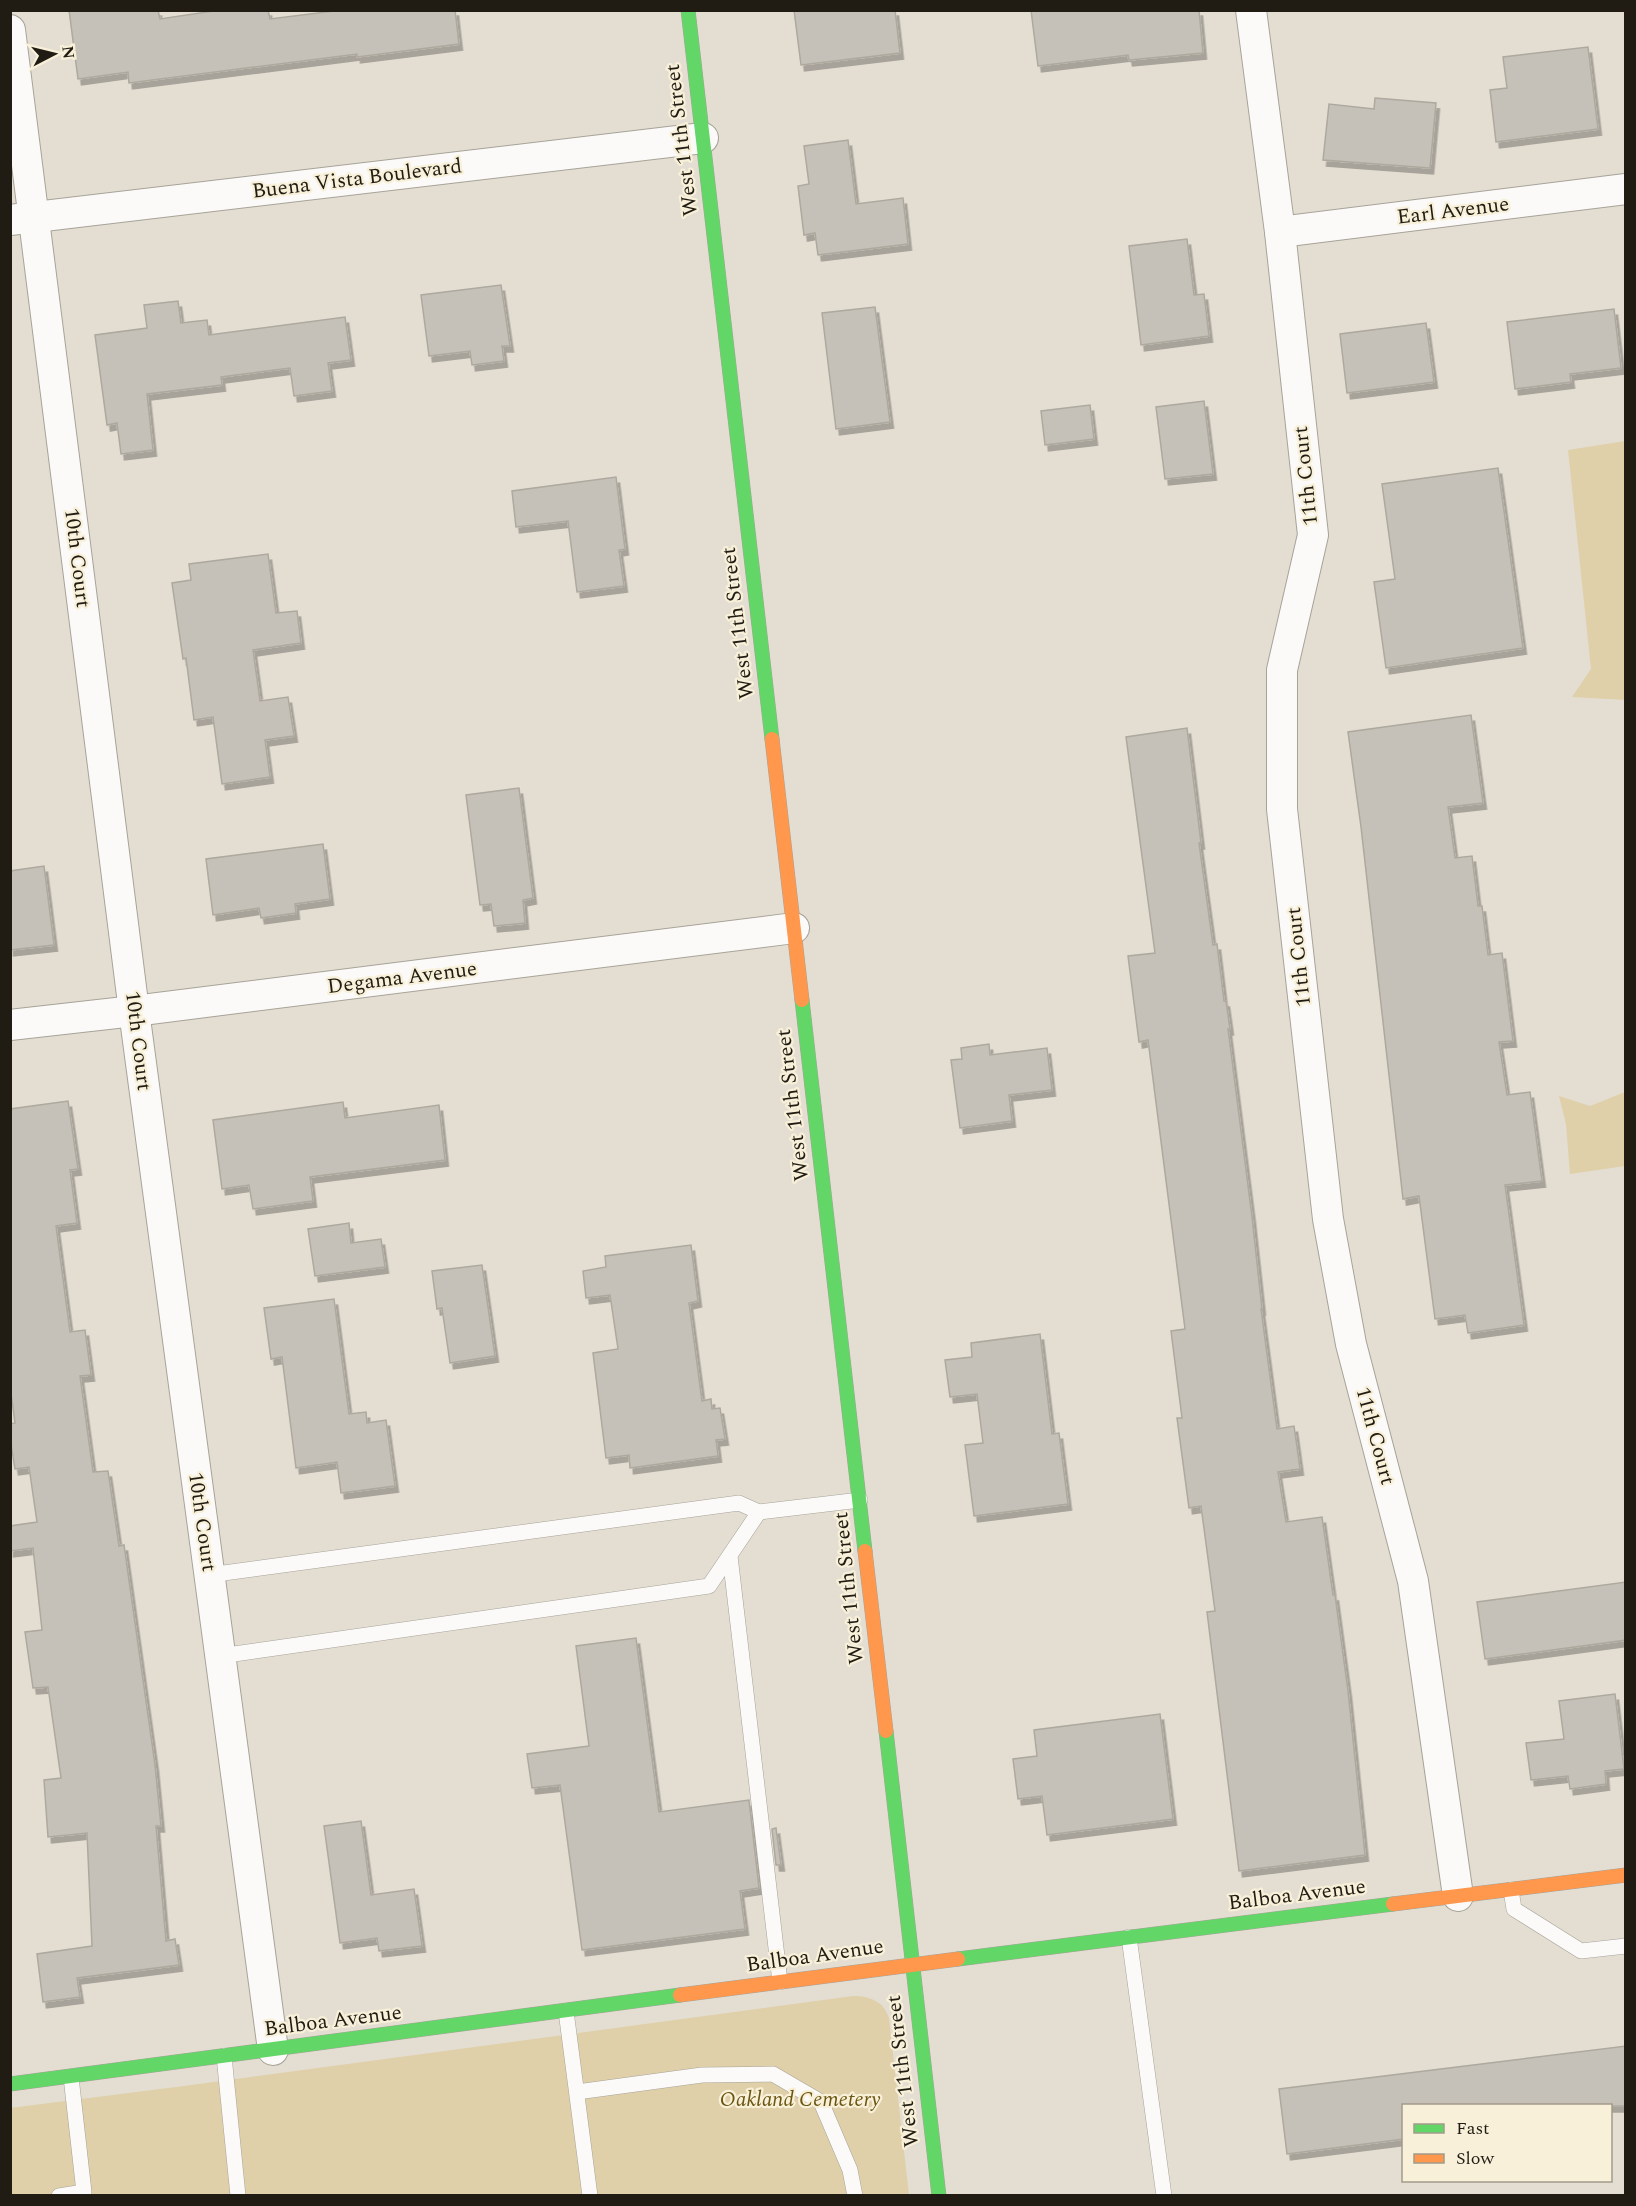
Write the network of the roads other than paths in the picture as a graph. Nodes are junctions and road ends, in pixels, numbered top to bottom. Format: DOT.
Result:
graph roads {
  1 [pos="688,10"];
  2 [pos="1251,10"];
  3 [pos="10,30"];
  4 [pos="703,138"];
  5 [pos="1626,189"];
  6 [pos="22,218"];
  7 [pos="1280,232"];
  8 [pos="794,928"];
  9 [pos="134,1011"];
  10 [pos="10,1025"];
  11 [pos="860,1500"];
  12 [pos="759,1512"];
  13 [pos="730,1556"];
  14 [pos="209,1575"];
  15 [pos="220,1656"];
  16 [pos="1626,1875"];
  17 [pos="1511,1890"];
  18 [pos="1458,1896"];
  19 [pos="1130,1937"];
  20 [pos="1626,1946"];
  21 [pos="912,1964"];
  22 [pos="780,1982"];
  23 [pos="566,2011"];
  24 [pos="273,2050"];
  25 [pos="224,2056"];
  26 [pos="71,2077"];
  27 [pos="10,2084"];
  28 [pos="577,2092"];
  29 [pos="59,2196"];
  30 [pos="238,2196"];
  31 [pos="590,2196"];
  32 [pos="855,2196"];
  33 [pos="939,2196"];
  34 [pos="1164,2196"];
  1 -- 4 [label="main road, West 11th Street"];
  2 -- 7 [label="street, 11th Court"];
  3 -- 6 [label="street, 10th Court"];
  4 -- 6 [label="street, Buena Vista Boulevard"];
  4 -- 8 [label="main road, West 11th Street"];
  5 -- 7 [label="street, Earl Avenue"];
  6 -- 9 [label="street, 10th Court"];
  7 -- 18 [label="street, 11th Court"];
  8 -- 9 [label="street, Degama Avenue"];
  8 -- 11 [label="main road, West 11th Street"];
  9 -- 10 [label="street, Degama Avenue"];
  9 -- 14 [label="street, 10th Court"];
  11 -- 12 [label="lane"];
  11 -- 21 [label="main road, West 11th Street"];
  12 -- 13 [label="lane"];
  12 -- 14 [label="lane"];
  13 -- 15 [label="lane"];
  13 -- 22 [label="lane"];
  14 -- 15 [label="street, 10th Court"];
  15 -- 24 [label="street, 10th Court"];
  16 -- 17 [label="main road, Balboa Avenue"];
  17 -- 18 [label="main road, Balboa Avenue"];
  17 -- 20 [label="lane"];
  18 -- 19 [label="main road, Balboa Avenue"];
  19 -- 21 [label="main road, Balboa Avenue"];
  19 -- 34 [label="lane"];
  21 -- 22 [label="main road, Balboa Avenue"];
  21 -- 33 [label="main road, West 11th Street"];
  22 -- 23 [label="main road, Balboa Avenue"];
  23 -- 24 [label="main road, Balboa Avenue"];
  23 -- 28 [label="lane"];
  24 -- 25 [label="main road, Balboa Avenue"];
  25 -- 26 [label="main road, Balboa Avenue"];
  25 -- 30 [label="lane"];
  26 -- 27 [label="main road, Balboa Avenue"];
  26 -- 29 [label="lane"];
  28 -- 31 [label="lane"];
  28 -- 32 [label="lane"];
}
